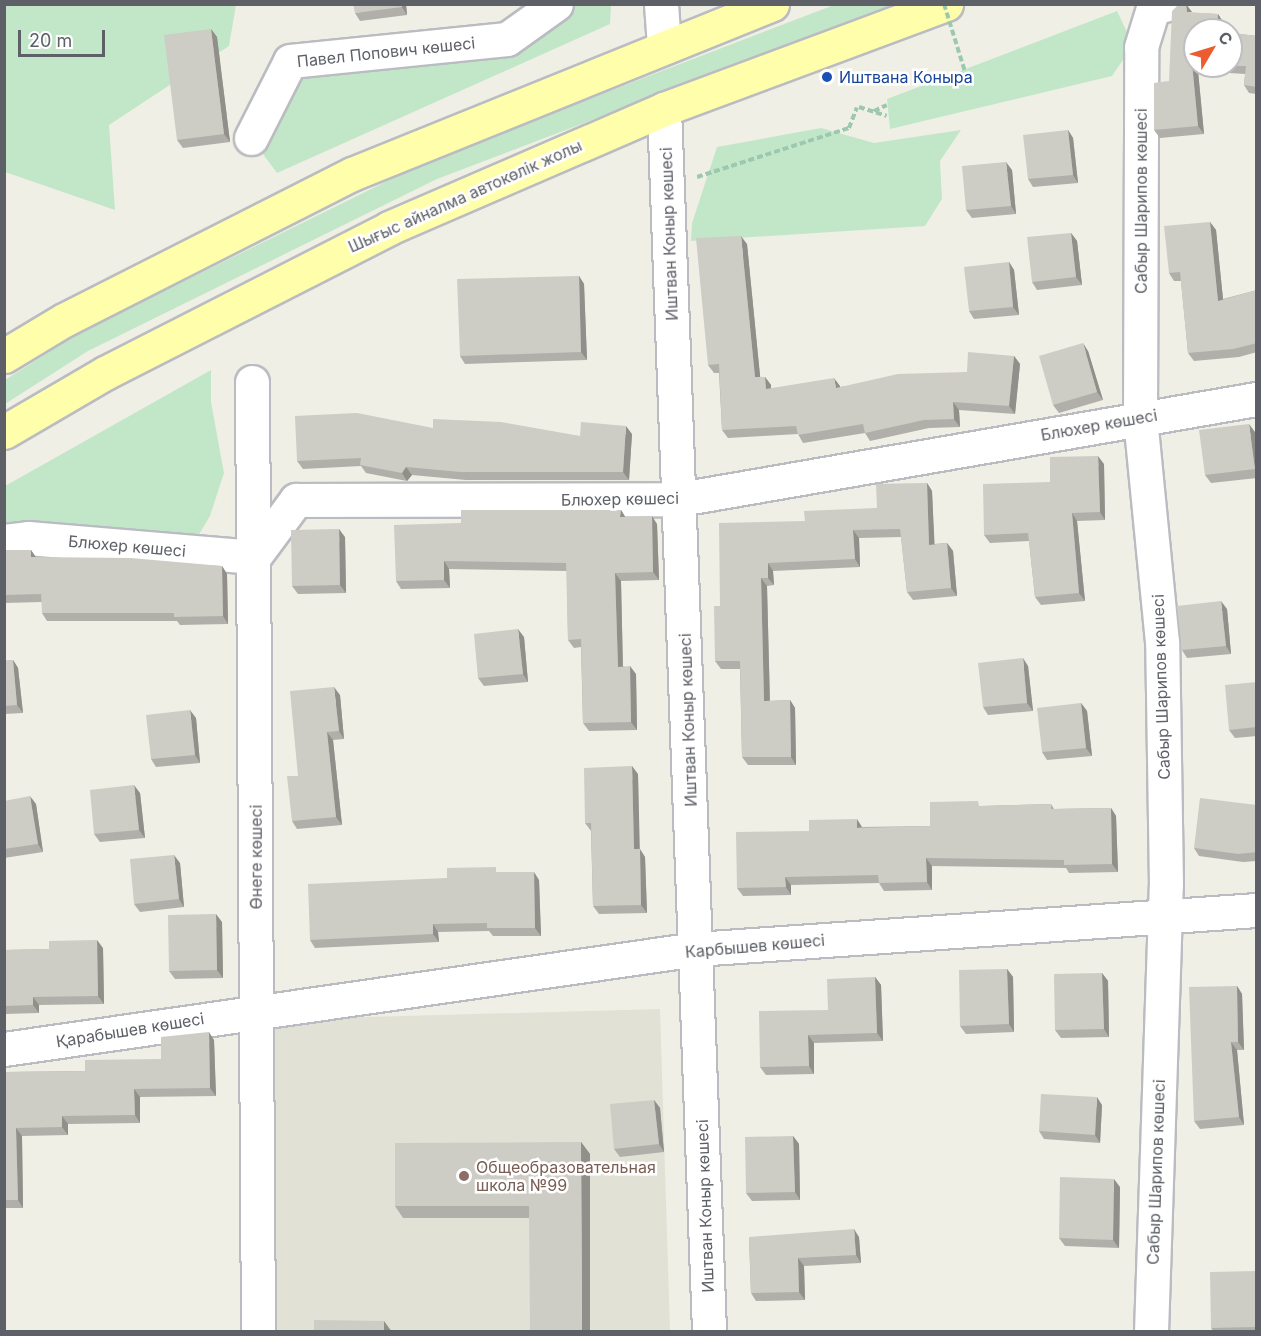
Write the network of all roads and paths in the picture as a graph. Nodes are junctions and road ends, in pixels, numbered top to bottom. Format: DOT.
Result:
graph roads {
  1 [pos="556,4"];
  2 [pos="661,4"];
  3 [pos="772,4"];
  4 [pos="945,5"];
  5 [pos="1160,6"];
  6 [pos="664,46"];
  7 [pos="966,75"];
  8 [pos="887,105"];
  9 [pos="664,109"];
  10 [pos="873,111"];
  11 [pos="887,116"];
  12 [pos="251,138"];
  13 [pos="693,178"];
  14 [pos="4,356"];
  15 [pos="252,382"];
  16 [pos="1257,399"];
  17 [pos="1140,418"];
  18 [pos="4,432"];
  19 [pos="680,499"];
  20 [pos="4,541"];
  21 [pos="254,557"];
  22 [pos="1257,910"];
  23 [pos="1163,915"];
  24 [pos="696,949"];
  25 [pos="256,1011"];
  26 [pos="4,1049"];
  27 [pos="258,1332"];
  28 [pos="709,1332"];
  29 [pos="1151,1332"];
  1 -- 12 [label="street, Павел Попович көшесі"];
  2 -- 6 [label="street"];
  3 -- 6 [label="main road"];
  4 -- 7 [label="path, bridge"];
  4 -- 9 [label="main road, Шығыс айналма автокөлік жолы"];
  5 -- 17 [label="street, Сабыр Шарипов көшесі"];
  6 -- 14 [label="main road"];
  8 -- 10 [label="path"];
  9 -- 18 [label="main road, Шығыс айналма автокөлік жолы"];
  9 -- 19 [label="street, Иштван Коныр көшесі"];
  10 -- 11 [label="path"];
  10 -- 13 [label="path"];
  15 -- 21 [label="street, Өнеге көшесі"];
  16 -- 17 [label="street, Блюхер көшесі"];
  17 -- 19 [label="street, Блюхер көшесі"];
  17 -- 23 [label="street, Сабыр Шарипов көшесі"];
  19 -- 21 [label="street, Блюхер көшесі"];
  19 -- 24 [label="street, Иштван Коныр көшесі"];
  20 -- 21 [label="street, Блюхер көшесі"];
  21 -- 25 [label="street, Өнеге көшесі"];
  22 -- 23 [label="street, Карбышев көшесі"];
  23 -- 24 [label="street, Карбышев көшесі"];
  23 -- 29 [label="street, Сабыр Шарипов көшесі"];
  24 -- 25 [label="street, Карбышев көшесі"];
  24 -- 28 [label="street, Иштван Коныр көшесі"];
  25 -- 26 [label="street, Қарабышев көшесі"];
  25 -- 27 [label="street, Өнеге көшесі"];
}
